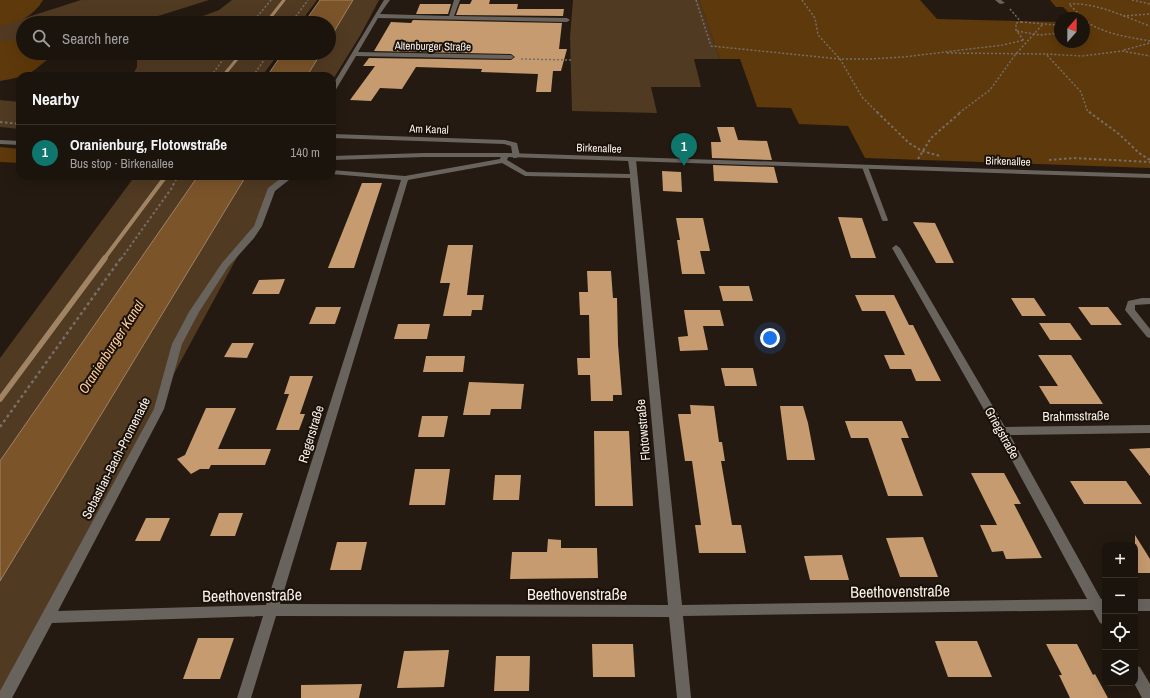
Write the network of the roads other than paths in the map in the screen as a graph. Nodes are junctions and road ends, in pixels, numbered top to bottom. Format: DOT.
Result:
graph roads {
  1 [pos="387,0"];
  2 [pos="457,0"];
  3 [pos="376,16"];
  4 [pos="451,17"];
  5 [pos="567,20"];
  6 [pos="354,54"];
  7 [pos="511,57"];
  8 [pos="336,84"];
  9 [pos="336,136"];
  10 [pos="0,142"];
  11 [pos="16,143"];
  12 [pos="516,156"];
  13 [pos="336,158"];
  14 [pos="504,158"];
  15 [pos="632,160"];
  16 [pos="865,168"];
  17 [pos="336,172"];
  18 [pos="633,176"];
  19 [pos="1150,176"];
  20 [pos="405,178"];
  21 [pos="282,180"];
  22 [pos="884,220"];
  23 [pos="896,248"];
  24 [pos="1150,301"];
  25 [pos="1150,335"];
  26 [pos="1150,429"];
  27 [pos="1002,431"];
  28 [pos="1101,604"];
  29 [pos="1138,605"];
  30 [pos="1150,605"];
  31 [pos="272,610"];
  32 [pos="674,611"];
  33 [pos="1104,614"];
  34 [pos="49,617"];
  35 [pos="1138,676"];
  36 [pos="4,698"];
  37 [pos="244,698"];
  38 [pos="684,698"];
  39 [pos="1150,698"];
  1 -- 3 [label="street"];
  2 -- 4 [label="street"];
  3 -- 4 [label="street"];
  3 -- 6 [label="street"];
  4 -- 5 [label="street"];
  6 -- 7 [label="street, Altenburger Straße"];
  6 -- 8 [label="street"];
  9 -- 12 [label="street, Am Kanal"];
  10 -- 11 [label="street"];
  12 -- 14 [label="street, Birkenallee"];
  12 -- 15 [label="street, Birkenallee"];
  13 -- 14 [label="street, Birkenallee"];
  14 -- 18 [label="street"];
  14 -- 20 [label="street"];
  15 -- 16 [label="street, Birkenallee"];
  15 -- 18 [label="street, Flotowstraße"];
  16 -- 19 [label="street, Birkenallee"];
  16 -- 22 [label="lane"];
  17 -- 20 [label="street"];
  18 -- 32 [label="street, Flotowstraße"];
  20 -- 31 [label="street, Regerstraße"];
  21 -- 34 [label="street, Sebastian-Bach-Promenade"];
  23 -- 27 [label="street, Griegstraße"];
  24 -- 25 [label="street"];
  26 -- 27 [label="street, Brahmsstraße"];
  27 -- 28 [label="street, Griegstraße"];
  28 -- 32 [label="street, Beethovenstraße"];
  28 -- 33 [label="street, Griegstraße"];
  29 -- 30 [label="street"];
  31 -- 32 [label="street, Beethovenstraße"];
  31 -- 34 [label="street, Beethovenstraße"];
  31 -- 37 [label="street, Regerstraße"];
  32 -- 38 [label="street, Flotowstraße"];
  34 -- 36 [label="street, Sebastian-Bach-Promenade"];
  35 -- 39 [label="street"];
}
